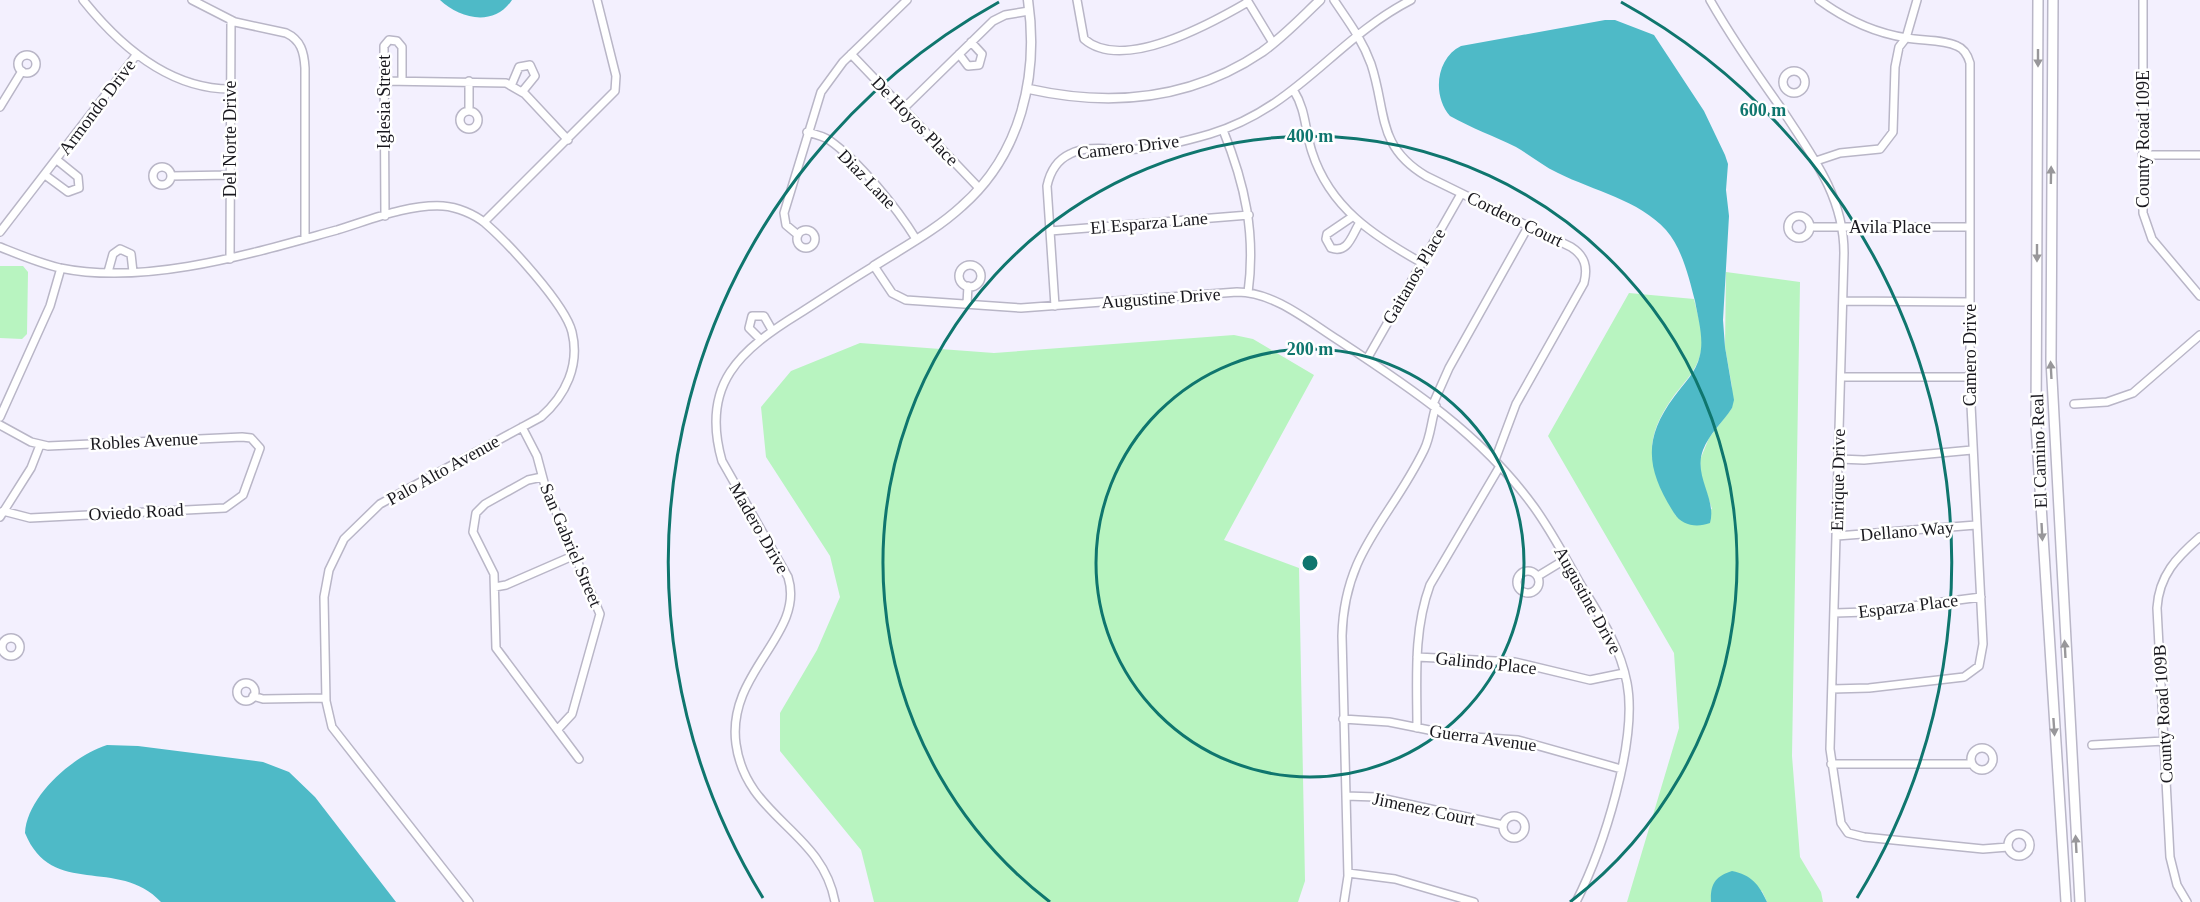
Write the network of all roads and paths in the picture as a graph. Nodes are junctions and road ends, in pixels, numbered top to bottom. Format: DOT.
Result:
graph roads {
  1 [pos="83,0"];
  2 [pos="192,0"];
  3 [pos="597,0"];
  4 [pos="907,0"];
  5 [pos="1028,0"];
  6 [pos="1077,0"];
  7 [pos="1320,0"];
  8 [pos="1334,0"];
  9 [pos="1411,0"];
  10 [pos="1710,0"];
  11 [pos="1819,0"];
  12 [pos="1917,0"];
  13 [pos="2038,0"];
  14 [pos="2053,0"];
  15 [pos="2143,0"];
  16 [pos="1248,1"];
  17 [pos="1029,10"];
  18 [pos="231,20"];
  19 [pos="1358,34"];
  20 [pos="1906,38"];
  21 [pos="970,42"];
  22 [pos="1273,43"];
  23 [pos="137,54"];
  24 [pos="851,54"];
  25 [pos="959,54"];
  26 [pos="22,71"];
  27 [pos="384,81"];
  28 [pos="402,81"];
  29 [pos="469,81"];
  30 [pos="511,86"];
  31 [pos="1785,88"];
  32 [pos="230,89"];
  33 [pos="1029,89"];
  34 [pos="1294,91"];
  35 [pos="522,92"];
  36 [pos="1773,97"];
  37 [pos="0,107"];
  38 [pos="904,108"];
  39 [pos="469,111"];
  40 [pos="1222,130"];
  41 [pos="807,132"];
  42 [pos="568,140"];
  43 [pos="2142,155"];
  44 [pos="2200,155"];
  45 [pos="57,160"];
  46 [pos="1816,161"];
  47 [pos="45,175"];
  48 [pos="230,175"];
  49 [pos="171,176"];
  50 [pos="979,188"];
  51 [pos="1461,194"];
  52 [pos="1249,215"];
  53 [pos="385,216"];
  54 [pos="1352,217"];
  55 [pos="484,222"];
  56 [pos="1359,224"];
  57 [pos="1970,226"];
  58 [pos="1528,227"];
  59 [pos="1810,227"];
  60 [pos="1842,227"];
  61 [pos="1050,231"];
  62 [pos="0,232"];
  63 [pos="798,235"];
  64 [pos="305,239"];
  65 [pos="916,239"];
  66 [pos="0,247"];
  67 [pos="230,259"];
  68 [pos="1422,263"];
  69 [pos="874,266"];
  70 [pos="61,268"];
  71 [pos="133,272"];
  72 [pos="108,273"];
  73 [pos="969,286"];
  74 [pos="1248,293"];
  75 [pos="2200,296"];
  76 [pos="1843,302"];
  77 [pos="1970,302"];
  78 [pos="967,304"];
  79 [pos="1055,306"];
  80 [pos="772,330"];
  81 [pos="2200,335"];
  82 [pos="760,339"];
  83 [pos="1367,359"];
  84 [pos="1841,377"];
  85 [pos="1970,377"];
  86 [pos="2074,404"];
  87 [pos="1435,405"];
  88 [pos="0,417"];
  89 [pos="0,425"];
  90 [pos="522,427"];
  91 [pos="40,445"];
  92 [pos="1972,450"];
  93 [pos="1839,459"];
  94 [pos="1498,463"];
  95 [pos="252,474"];
  96 [pos="542,477"];
  97 [pos="1,514"];
  98 [pos="1976,525"];
  99 [pos="1837,536"];
  100 [pos="2200,537"];
  101 [pos="575,555"];
  102 [pos="1566,559"];
  103 [pos="1538,576"];
  104 [pos="495,587"];
  105 [pos="1981,597"];
  106 [pos="1834,613"];
  107 [pos="0,632"];
  108 [pos="3,640"];
  109 [pos="1417,657"];
  110 [pos="1624,673"];
  111 [pos="1832,689"];
  112 [pos="253,696"];
  113 [pos="326,698"];
  114 [pos="1343,719"];
  115 [pos="1417,728"];
  116 [pos="558,729"];
  117 [pos="2164,741"];
  118 [pos="2092,745"];
  119 [pos="579,759"];
  120 [pos="1831,764"];
  121 [pos="1972,764"];
  122 [pos="1621,769"];
  123 [pos="1346,796"];
  124 [pos="1503,825"];
  125 [pos="2008,847"];
  126 [pos="1348,873"];
  127 [pos="469,902"];
  128 [pos="835,902"];
  129 [pos="1344,902"];
  130 [pos="1474,902"];
  131 [pos="1576,902"];
  132 [pos="2066,902"];
  133 [pos="2080,902"];
  134 [pos="2187,902"];
  1 -- 23 [label="street"];
  2 -- 18 [label="street"];
  3 -- 42 [label="street"];
  4 -- 24 [label="street"];
  5 -- 17 [label="street, Madero Drive"];
  6 -- 16 [label="street"];
  7 -- 22 [label="street"];
  8 -- 19 [label="street, Cordero Court"];
  9 -- 19 [label="street, Camero Drive"];
  10 -- 36 [label="street, Enrique Drive"];
  11 -- 20 [label="street, Camero Drive"];
  12 -- 20 [label="street"];
  13 -- 132 [label="main road, El Camino Real, one-way"];
  133 -- 14 [label="main road, El Camino Real, one-way"];
  15 -- 43 [label="street, County Road 109E"];
  16 -- 22 [label="street"];
  17 -- 21 [label="street"];
  17 -- 33 [label="street, Madero Drive"];
  18 -- 32 [label="street, Del Norte Drive"];
  18 -- 64 [label="street"];
  19 -- 34 [label="street, Camero Drive"];
  19 -- 51 [label="street, Cordero Court"];
  20 -- 46 [label="street"];
  20 -- 57 [label="street, Camero Drive"];
  21 -- 25 [label="street"];
  21 -- 25 [label="street"];
  22 -- 33 [label="street"];
  23 -- 32 [label="street"];
  23 -- 45 [label="street, Armondo Drive"];
  24 -- 38 [label="street, De Hoyos Place"];
  24 -- 41 [label="street"];
  25 -- 38 [label="street"];
  26 -- 37 [label="street"];
  27 -- 28 [label="street"];
  27 -- 28 [label="street, Iglesia Street"];
  27 -- 53 [label="street, Iglesia Street"];
  28 -- 29 [label="street"];
  29 -- 30 [label="street"];
  29 -- 39 [label="street"];
  30 -- 35 [label="street"];
  30 -- 35 [label="street"];
  31 -- 36 [label="street"];
  32 -- 48 [label="street, Del Norte Drive"];
  33 -- 50 [label="street, Madero Drive"];
  34 -- 40 [label="street, Camero Drive"];
  34 -- 54 [label="street"];
  35 -- 42 [label="street"];
  36 -- 46 [label="street, Enrique Drive"];
  38 -- 50 [label="street, De Hoyos Place"];
  40 -- 52 [label="street"];
  40 -- 61 [label="street, Camero Drive"];
  41 -- 63 [label="street"];
  41 -- 65 [label="street, Diaz Lane"];
  42 -- 55 [label="street"];
  43 -- 44 [label="street"];
  43 -- 75 [label="street, County Road 109E"];
  45 -- 47 [label="street, Armondo Drive"];
  45 -- 47 [label="street, Armondo Drive"];
  46 -- 60 [label="street, Enrique Drive"];
  47 -- 62 [label="street, Armondo Drive"];
  48 -- 49 [label="street"];
  48 -- 67 [label="street, Del Norte Drive"];
  50 -- 65 [label="street, Madero Drive"];
  51 -- 58 [label="street, Cordero Court"];
  51 -- 68 [label="street, Gaitanos Place"];
  52 -- 61 [label="street, El Esparza Lane"];
  52 -- 74 [label="street"];
  53 -- 55 [label="street, Palo Alto Avenue"];
  53 -- 64 [label="street, Palo Alto Avenue"];
  54 -- 56 [label="street"];
  54 -- 56 [label="street"];
  55 -- 90 [label="street, Palo Alto Avenue"];
  56 -- 68 [label="street"];
  57 -- 60 [label="street, Avila Place"];
  57 -- 77 [label="street, Camero Drive"];
  58 -- 87 [label="street"];
  58 -- 94 [label="street, Cordero Court"];
  59 -- 60 [label="street, Avila Place"];
  60 -- 76 [label="street, Enrique Drive"];
  61 -- 79 [label="street, Camero Drive"];
  64 -- 67 [label="street, Palo Alto Avenue"];
  65 -- 69 [label="street, Madero Drive"];
  66 -- 70 [label="street, Palo Alto Avenue"];
  67 -- 71 [label="street, Palo Alto Avenue"];
  68 -- 83 [label="street, Gaitanos Place"];
  69 -- 78 [label="street, Augustine Drive"];
  69 -- 80 [label="street, Madero Drive"];
  70 -- 72 [label="street, Palo Alto Avenue"];
  70 -- 88 [label="street"];
  71 -- 72 [label="street, Palo Alto Avenue"];
  71 -- 72 [label="street"];
  73 -- 78 [label="street"];
  74 -- 79 [label="street, Augustine Drive"];
  74 -- 83 [label="street, Augustine Drive"];
  76 -- 77 [label="street"];
  76 -- 84 [label="street, Enrique Drive"];
  77 -- 85 [label="street, Camero Drive"];
  78 -- 79 [label="street, Augustine Drive"];
  80 -- 82 [label="street, Madero Drive"];
  80 -- 82 [label="street"];
  81 -- 86 [label="street"];
  82 -- 128 [label="street, Madero Drive"];
  83 -- 87 [label="street, Augustine Drive"];
  84 -- 85 [label="street"];
  84 -- 93 [label="street, Enrique Drive"];
  85 -- 92 [label="street, Camero Drive"];
  87 -- 94 [label="street, Augustine Drive"];
  87 -- 114 [label="street"];
  89 -- 91 [label="street, Robles Avenue"];
  90 -- 96 [label="street, San Gabriel Street"];
  90 -- 113 [label="street, Palo Alto Avenue"];
  91 -- 95 [label="street, Robles Avenue"];
  91 -- 97 [label="street"];
  92 -- 93 [label="street"];
  92 -- 98 [label="street, Camero Drive"];
  93 -- 99 [label="street, Enrique Drive"];
  94 -- 102 [label="street, Augustine Drive"];
  94 -- 109 [label="street, Cordero Court"];
  95 -- 97 [label="street, Oviedo Road"];
  96 -- 101 [label="street, San Gabriel Street"];
  96 -- 104 [label="street"];
  98 -- 99 [label="street, Dellano Way"];
  98 -- 105 [label="street, Camero Drive"];
  99 -- 106 [label="street, Enrique Drive"];
  100 -- 117 [label="street, County Road 109B"];
  101 -- 104 [label="street"];
  101 -- 116 [label="street, San Gabriel Street"];
  102 -- 103 [label="street"];
  102 -- 110 [label="street, Augustine Drive"];
  104 -- 116 [label="street"];
  105 -- 106 [label="street, Esparza Place"];
  105 -- 111 [label="street, Camero Drive"];
  106 -- 111 [label="street, Enrique Drive"];
  107 -- 108 [label="street"];
  109 -- 110 [label="street, Galindo Place"];
  109 -- 115 [label="street, Cordero Court"];
  110 -- 122 [label="street, Augustine Drive"];
  111 -- 120 [label="street, Enrique Drive"];
  112 -- 113 [label="street"];
  113 -- 127 [label="street, Palo Alto Avenue"];
  114 -- 115 [label="street, Guerra Avenue"];
  114 -- 123 [label="street"];
  115 -- 122 [label="street, Guerra Avenue"];
  116 -- 119 [label="street"];
  117 -- 118 [label="street"];
  117 -- 134 [label="street, County Road 109B"];
  120 -- 121 [label="street"];
  120 -- 125 [label="street, Enrique Drive"];
  122 -- 131 [label="street, Augustine Drive"];
  123 -- 124 [label="street, Jimenez Court"];
  123 -- 126 [label="street"];
  126 -- 129 [label="street"];
  126 -- 130 [label="street"];
}
